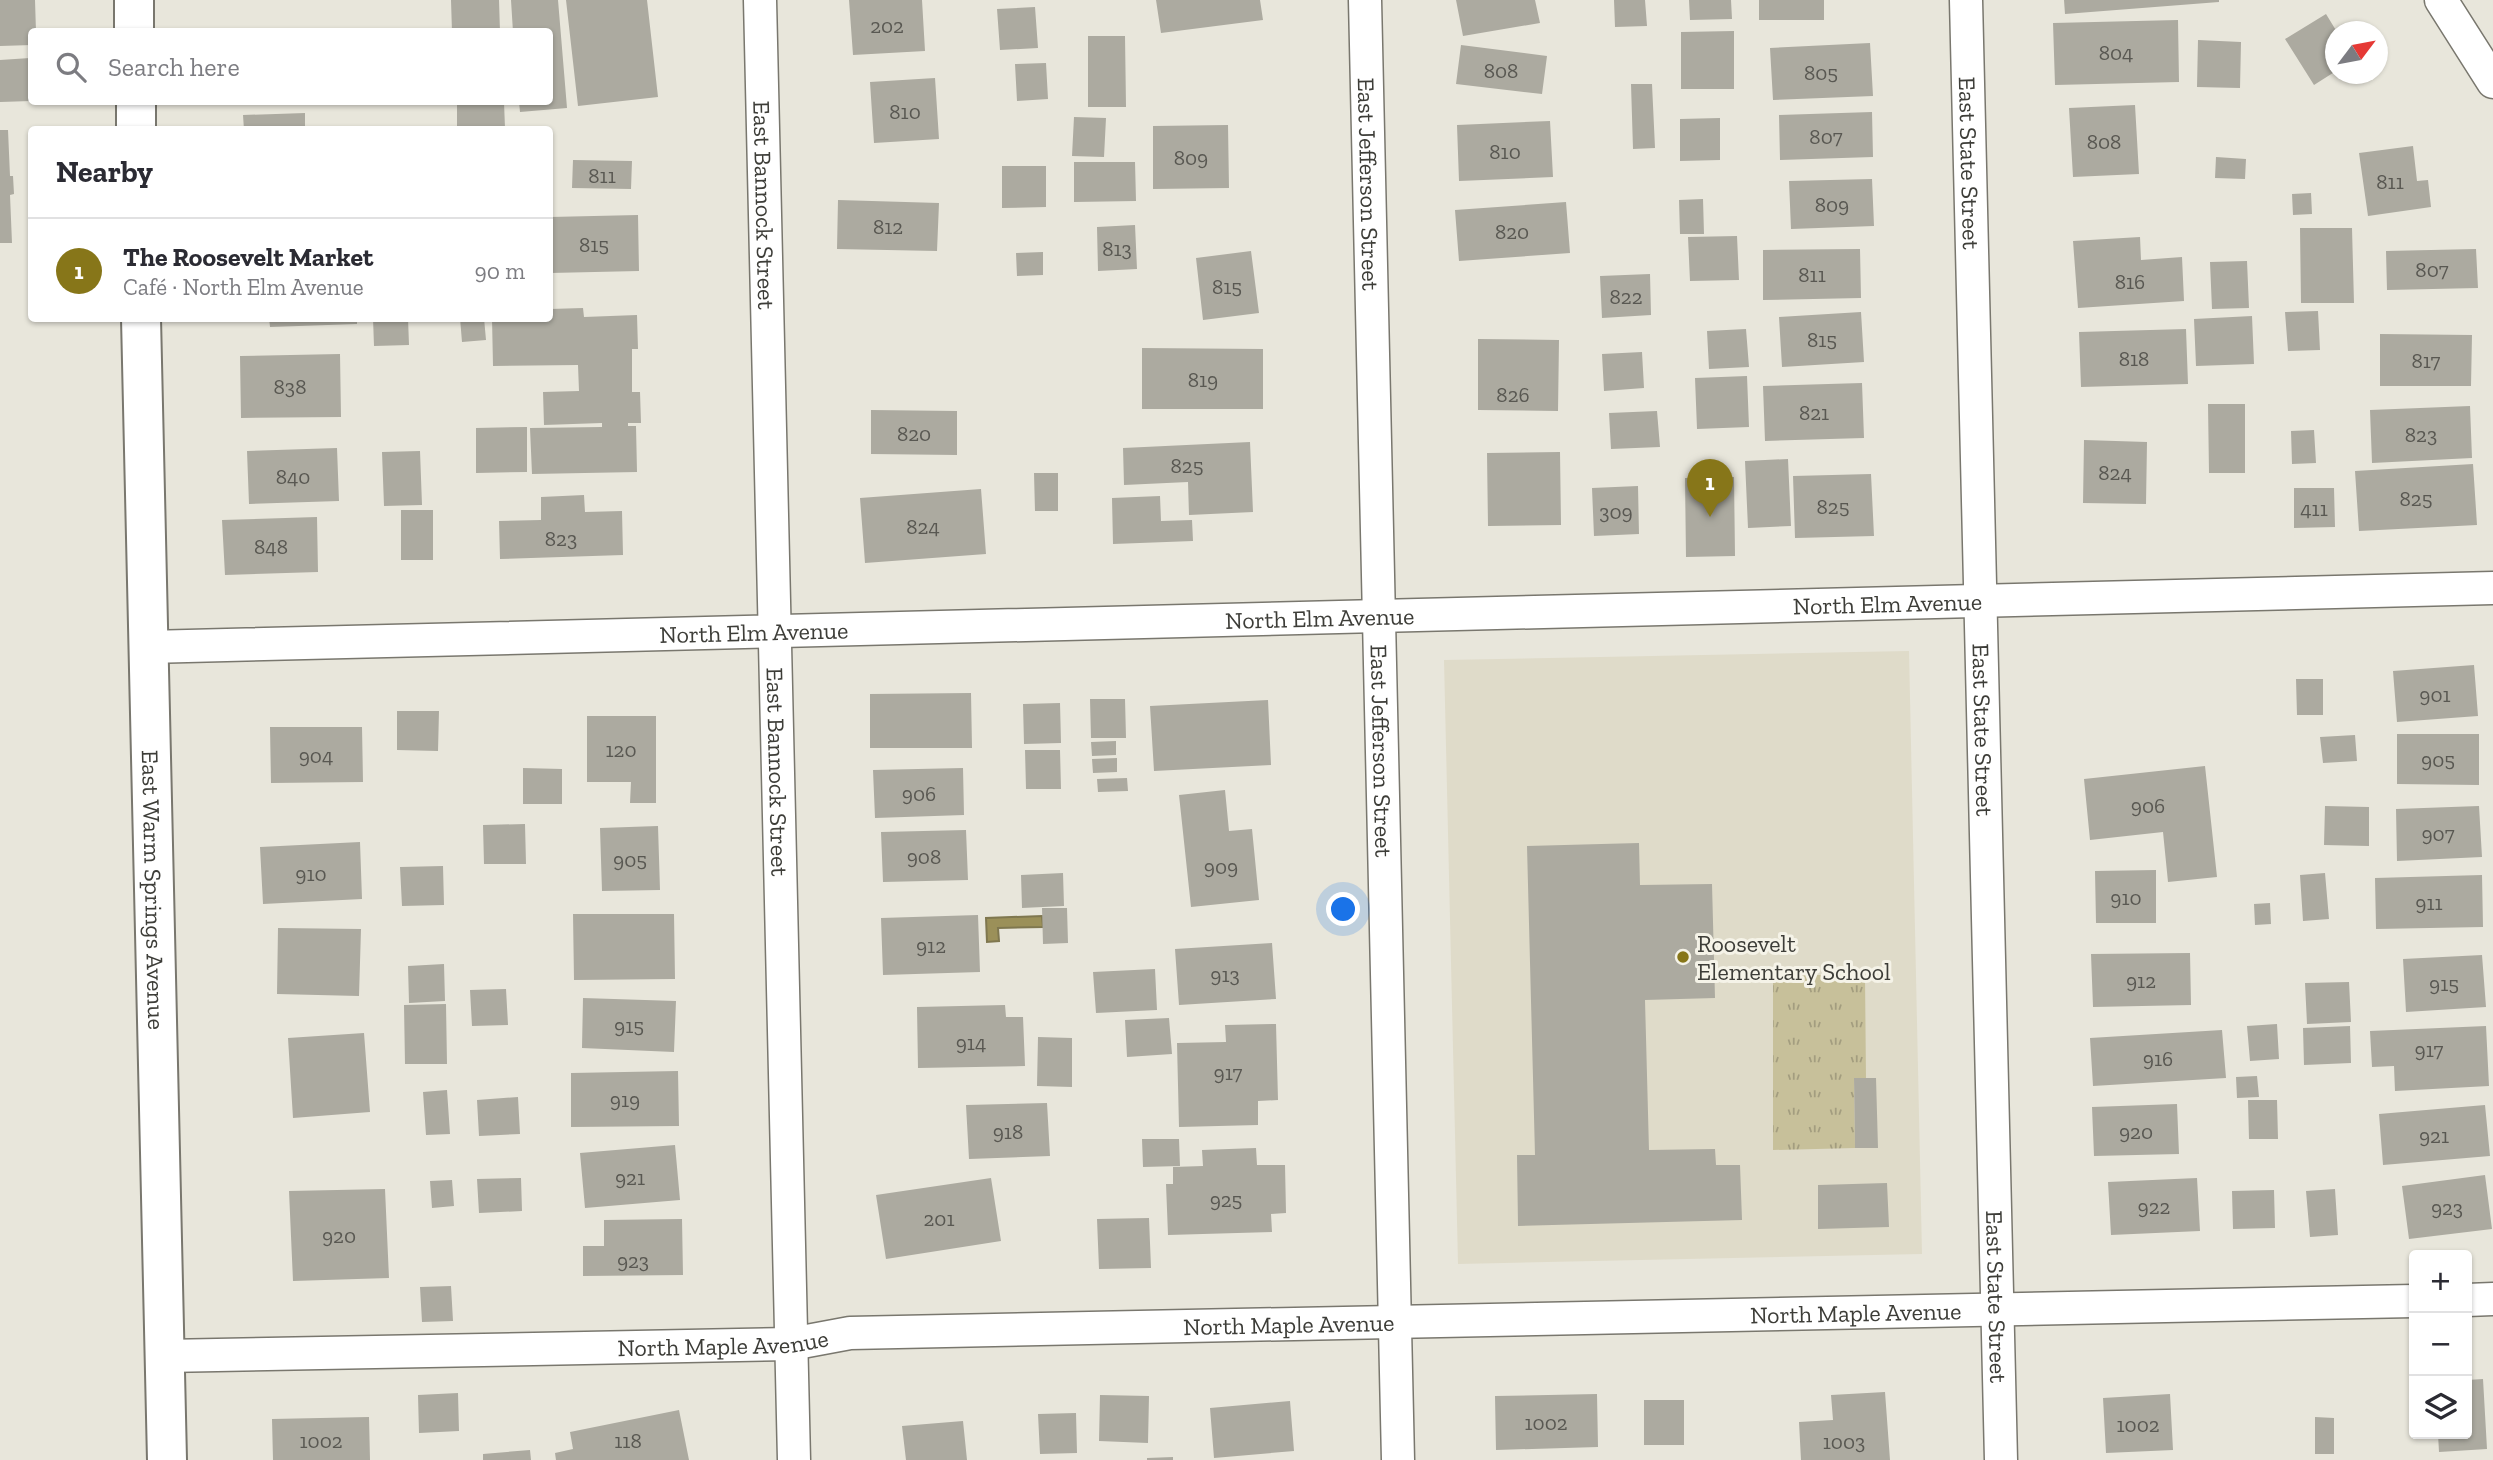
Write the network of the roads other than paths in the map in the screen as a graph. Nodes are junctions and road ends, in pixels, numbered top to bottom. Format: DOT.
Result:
graph roads {
  1 [pos="134,0"];
  2 [pos="760,0"];
  3 [pos="1364,0"];
  4 [pos="1966,0"];
  5 [pos="2441,0"];
  6 [pos="134,28"];
  7 [pos="2493,82"];
  8 [pos="136,105"];
  9 [pos="136,126"];
  10 [pos="141,322"];
  11 [pos="2493,588"];
  12 [pos="1981,601"];
  13 [pos="1379,617"];
  14 [pos="774,632"];
  15 [pos="149,647"];
  16 [pos="2493,1299"];
  17 [pos="2472,1300"];
  18 [pos="2409,1301"];
  19 [pos="1998,1309"];
  20 [pos="1394,1321"];
  21 [pos="791,1344"];
  22 [pos="165,1356"];
  23 [pos="167,1460"];
  24 [pos="794,1460"];
  25 [pos="1398,1460"];
  26 [pos="2001,1460"];
  1 -- 6 [label="street"];
  2 -- 14 [label="street, East Bannock Street"];
  3 -- 13 [label="street, East Jefferson Street"];
  4 -- 12 [label="street, East State Street"];
  5 -- 7 [label="street"];
  8 -- 9 [label="street"];
  10 -- 15 [label="street, East Warm Springs Avenue"];
  11 -- 12 [label="street, North Elm Avenue"];
  12 -- 13 [label="street, North Elm Avenue"];
  12 -- 19 [label="street, East State Street"];
  13 -- 14 [label="street, North Elm Avenue"];
  13 -- 20 [label="street, East Jefferson Street"];
  14 -- 15 [label="street, North Elm Avenue"];
  14 -- 21 [label="street, East Bannock Street"];
  15 -- 22 [label="street, East Warm Springs Avenue"];
  16 -- 17 [label="street"];
  18 -- 19 [label="street, North Maple Avenue"];
  19 -- 20 [label="street, North Maple Avenue"];
  19 -- 26 [label="street, East State Street"];
  20 -- 21 [label="street, North Maple Avenue"];
  20 -- 25 [label="street, East Jefferson Street"];
  21 -- 22 [label="street, North Maple Avenue"];
  21 -- 24 [label="street, East Bannock Street"];
  22 -- 23 [label="street, East Warm Springs Avenue"];
}
